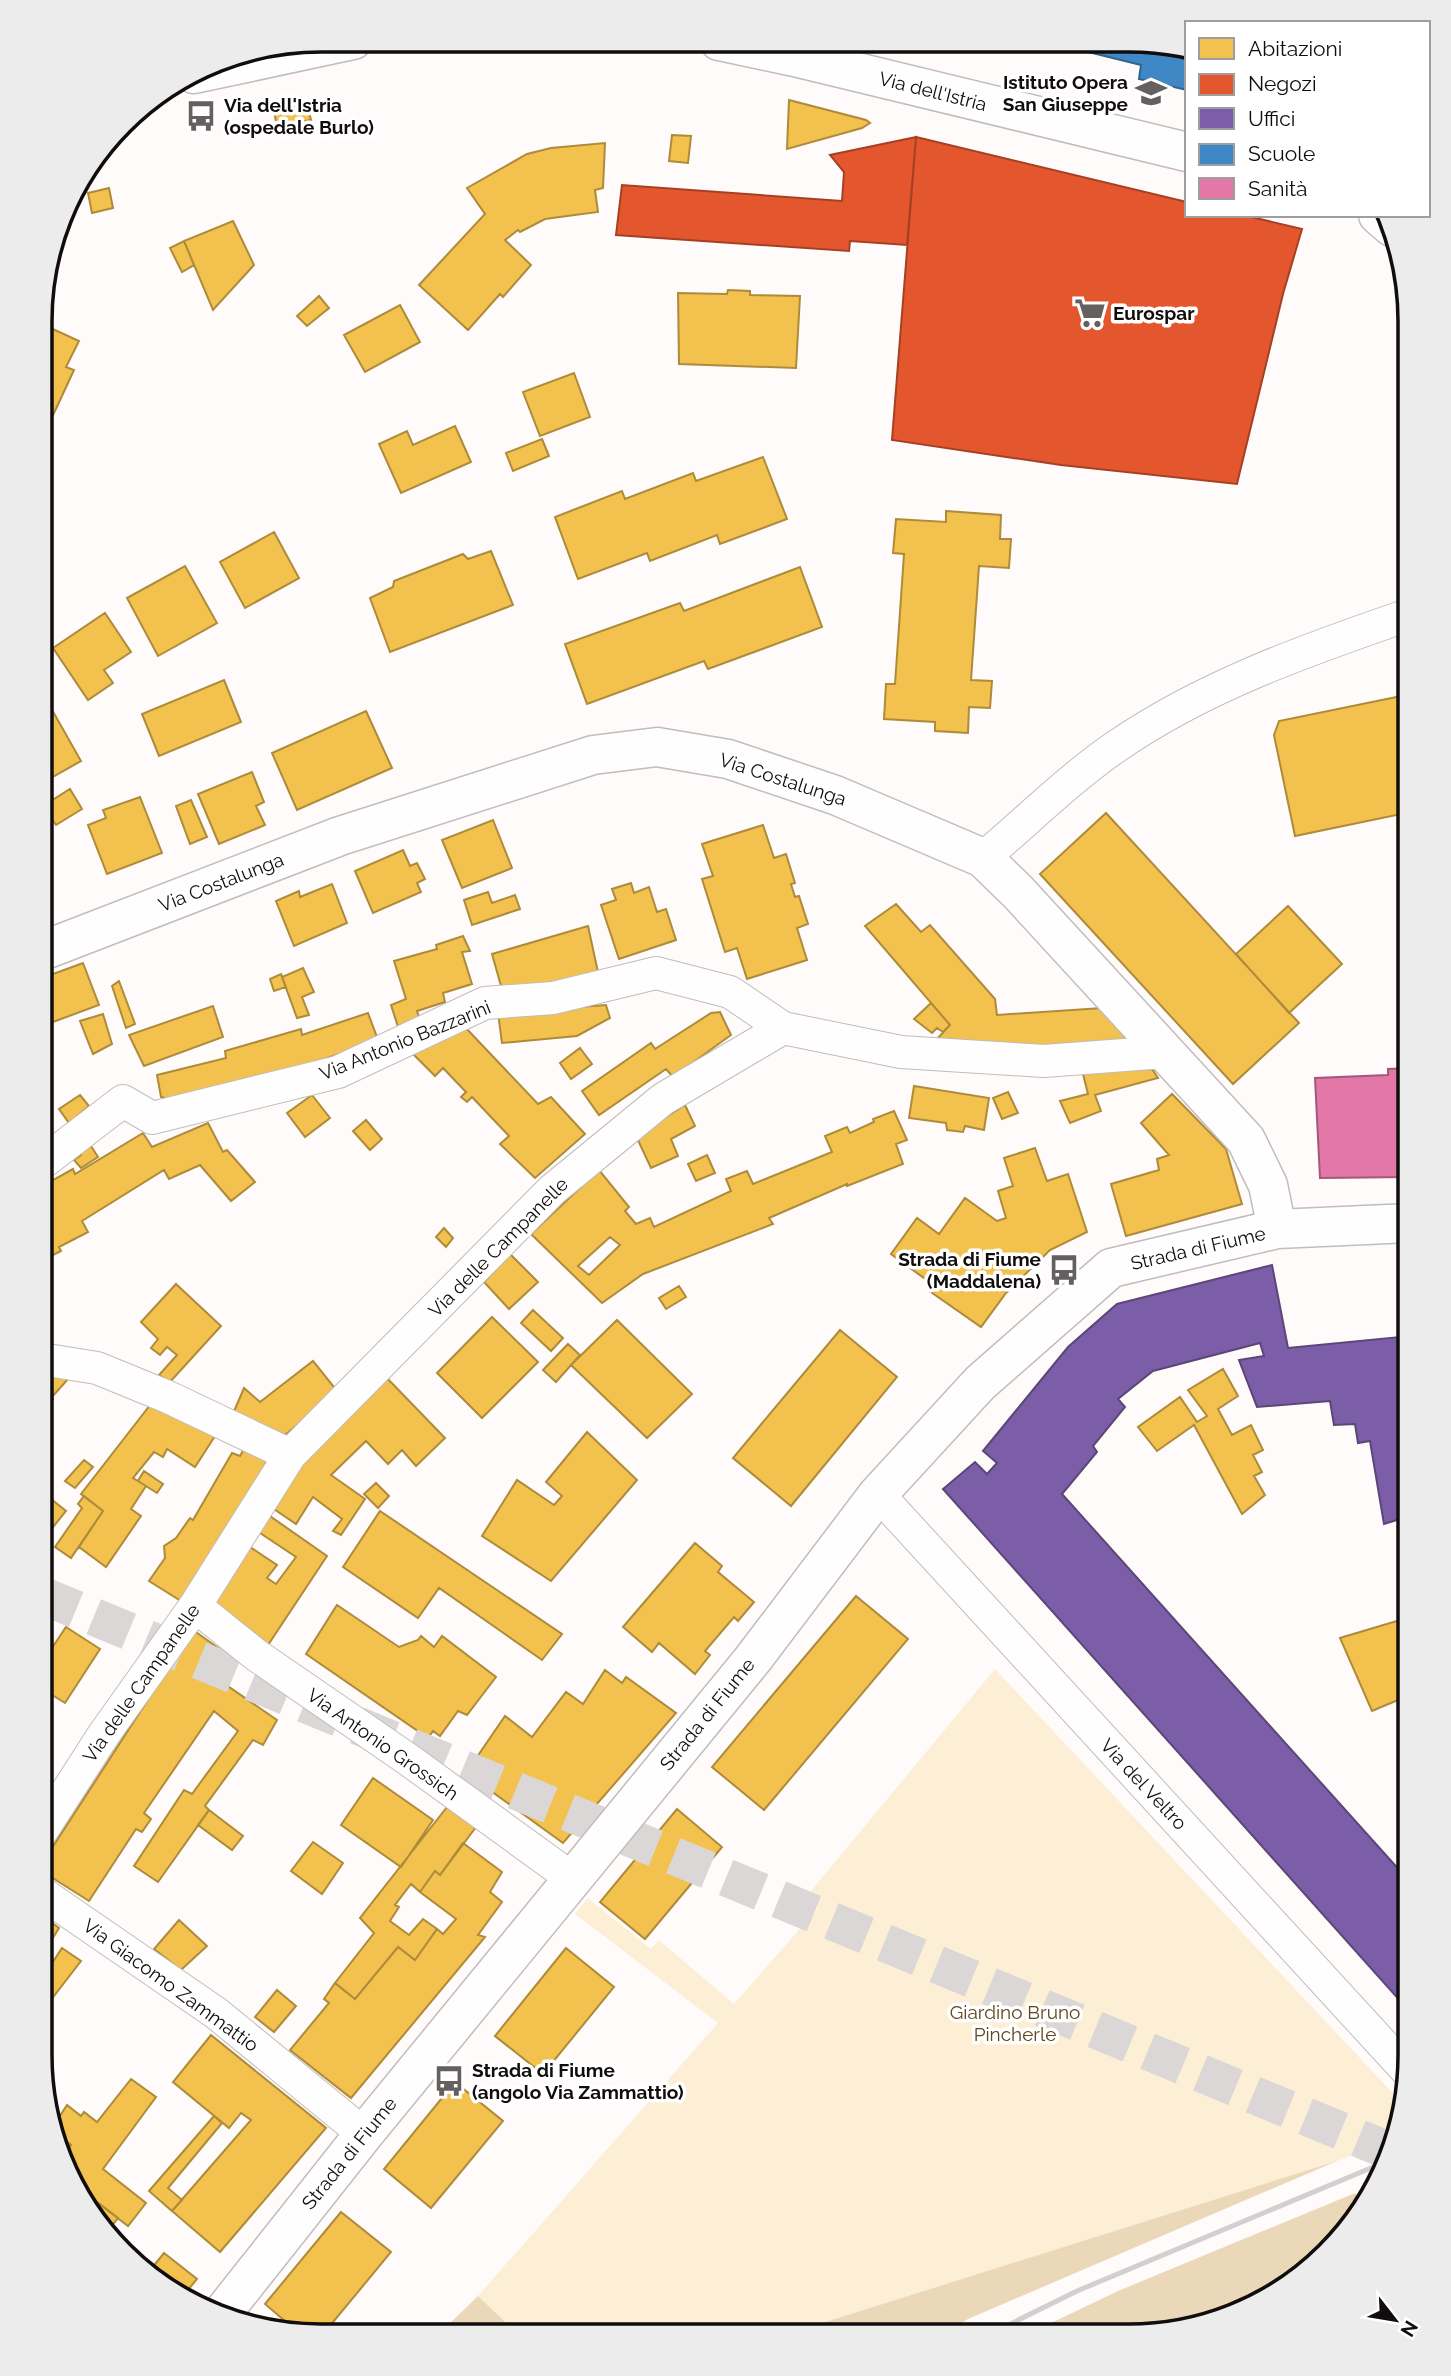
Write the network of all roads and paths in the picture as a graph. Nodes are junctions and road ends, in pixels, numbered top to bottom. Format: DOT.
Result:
graph roads {
  1 [pos="771,52"];
  2 [pos="1185,152"];
  3 [pos="1398,618"];
  4 [pos="983,858"];
  5 [pos="52,947"];
  6 [pos="783,1028"];
  7 [pos="1165,1052"];
  8 [pos="52,1156"];
  9 [pos="1398,1224"];
  10 [pos="1277,1229"];
  11 [pos="52,1361"];
  12 [pos="290,1455"];
  13 [pos="878,1494"];
  14 [pos="195,1606"];
  15 [pos="52,1815"];
  16 [pos="573,1879"];
  17 [pos="52,1900"];
  18 [pos="1398,2061"];
  19 [pos="364,2134"];
  20 [pos="228,2306"];
  1 -- 2 [label="main road, Via dell'Istria"];
  3 -- 4 [label="street"];
  4 -- 5 [label="main road, Via Costalunga"];
  4 -- 7 [label="main road, Via Costalunga"];
  6 -- 7 [label="street"];
  6 -- 8 [label="street, Via Antonio Bazzarini"];
  6 -- 12 [label="street, Via delle Campanelle"];
  7 -- 10 [label="main road, Via Costalunga"];
  9 -- 10 [label="main road, Strada di Fiume"];
  10 -- 13 [label="main road, Strada di Fiume"];
  11 -- 12 [label="street"];
  12 -- 14 [label="street, Via delle Campanelle"];
  13 -- 16 [label="main road, Strada di Fiume"];
  13 -- 18 [label="street, Via del Veltro"];
  14 -- 15 [label="street, Via delle Campanelle"];
  14 -- 16 [label="street, Via Antonio Grossich"];
  16 -- 19 [label="main road, Strada di Fiume"];
  17 -- 19 [label="street, Via Giacomo Zammattio"];
  19 -- 20 [label="main road, Strada di Fiume"];
}
